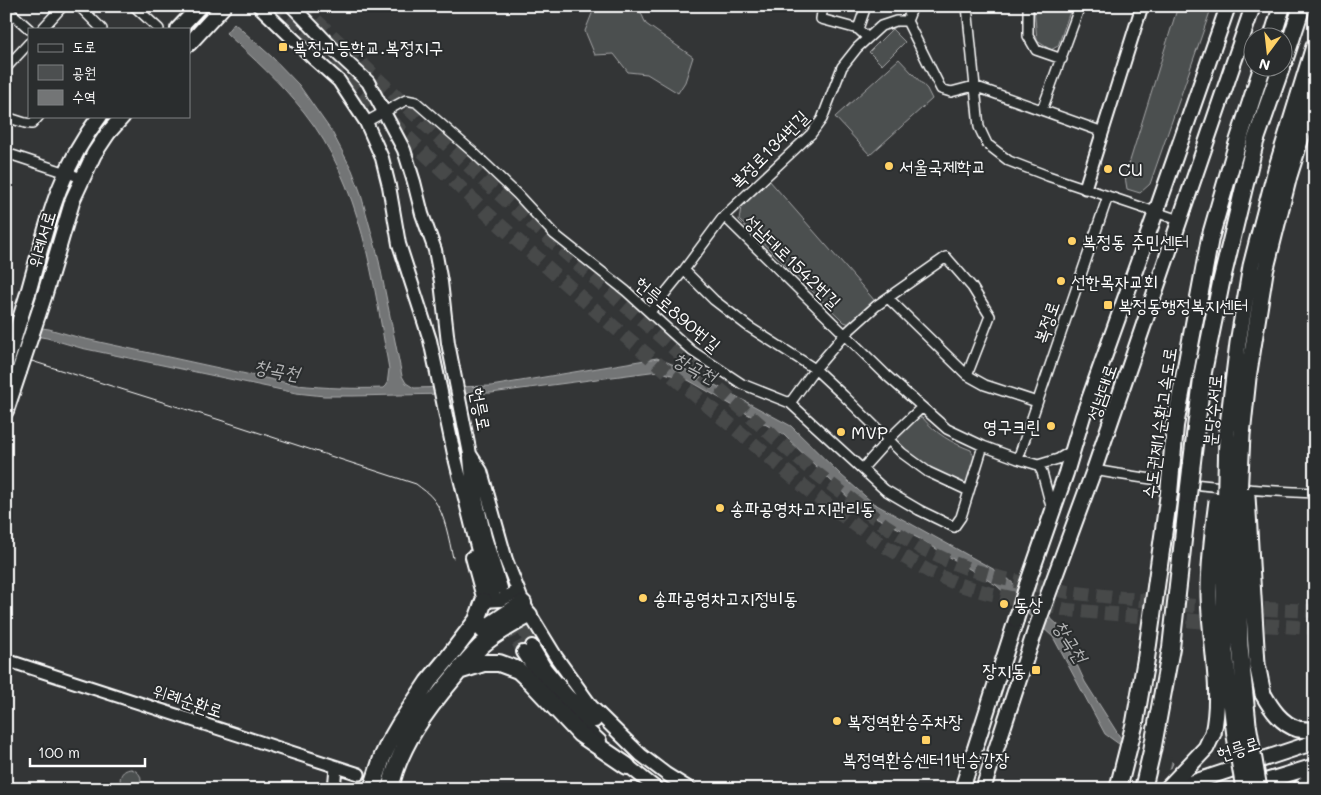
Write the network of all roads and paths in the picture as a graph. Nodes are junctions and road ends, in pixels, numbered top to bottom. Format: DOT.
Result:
graph roads {
  1 [pos="63,6"];
  2 [pos="78,6"];
  3 [pos="134,6"];
  4 [pos="200,6"];
  5 [pos="224,6"];
  6 [pos="259,6"];
  7 [pos="292,6"];
  8 [pos="822,6"];
  9 [pos="866,6"];
  10 [pos="913,6"];
  11 [pos="967,6"];
  12 [pos="1028,6"];
  13 [pos="1080,6"];
  14 [pos="1142,6"];
  15 [pos="1228,6"];
  16 [pos="1252,6"];
  17 [pos="1282,6"];
  18 [pos="1302,6"];
  19 [pos="6,8"];
  20 [pos="907,21"];
  21 [pos="28,28"];
  22 [pos="43,28"];
  23 [pos="101,28"];
  24 [pos="157,28"];
  25 [pos="179,28"];
  26 [pos="1275,28"];
  27 [pos="858,30"];
  28 [pos="1294,30"];
  29 [pos="868,38"];
  30 [pos="190,43"];
  31 [pos="1315,43"];
  32 [pos="28,44"];
  33 [pos="1062,59"];
  34 [pos="6,68"];
  35 [pos="1259,78"];
  36 [pos="1277,78"];
  37 [pos="974,86"];
  38 [pos="1315,93"];
  39 [pos="1042,110"];
  40 [pos="385,112"];
  41 [pos="6,117"];
  42 [pos="38,118"];
  43 [pos="99,118"];
  44 [pos="121,118"];
  45 [pos="366,122"];
  46 [pos="1103,132"];
  47 [pos="6,153"];
  48 [pos="66,172"];
  49 [pos="82,178"];
  50 [pos="1085,188"];
  51 [pos="1108,196"];
  52 [pos="1156,212"];
  53 [pos="724,216"];
  54 [pos="1179,220"];
  55 [pos="684,270"];
  56 [pos="888,298"];
  57 [pos="650,312"];
  58 [pos="845,334"];
  59 [pos="6,364"];
  60 [pos="815,368"];
  61 [pos="967,375"];
  62 [pos="1037,402"];
  63 [pos="790,403"];
  64 [pos="922,406"];
  65 [pos="6,411"];
  66 [pos="1234,434"];
  67 [pos="889,439"];
  68 [pos="983,446"];
  69 [pos="1073,450"];
  70 [pos="470,454"];
  71 [pos="1018,459"];
  72 [pos="1038,465"];
  73 [pos="862,469"];
  74 [pos="1094,470"];
  75 [pos="969,491"];
  76 [pos="1315,493"];
  77 [pos="1052,510"];
  78 [pos="493,595"];
  79 [pos="523,603"];
  80 [pos="6,660"];
  81 [pos="454,664"];
  82 [pos="1315,730"];
  83 [pos="1315,742"];
  84 [pos="641,755"];
  85 [pos="627,766"];
  86 [pos="1315,766"];
  87 [pos="336,767"];
  88 [pos="988,773"];
  89 [pos="359,774"];
  90 [pos="1315,776"];
  91 [pos="962,788"];
  92 [pos="334,789"];
  93 [pos="372,789"];
  94 [pos="390,789"];
  95 [pos="657,789"];
  96 [pos="690,789"];
  97 [pos="983,789"];
  98 [pos="996,789"];
  99 [pos="1118,789"];
  100 [pos="1143,789"];
  101 [pos="1167,789"];
  102 [pos="1173,789"];
  103 [pos="1243,789"];
  104 [pos="1259,789"];
  105 [pos="1300,789"];
  1 -- 22 [label="street"];
  2 -- 23 [label="street"];
  3 -- 24 [label="street"];
  4 -- 25 [label="main road"];
  5 -- 30 [label="main road"];
  6 -- 45 [label="main road, 헌릉로"];
  7 -- 40 [label="main road, 헌릉로"];
  8 -- 27 [label="street"];
  9 -- 27 [label="street"];
  10 -- 20 [label="street"];
  11 -- 37 [label="street"];
  12 -- 33 [label="street"];
  13 -- 33 [label="street"];
  14 -- 46 [label="street"];
  15 -- 52 [label="main road, 성남대로"];
  16 -- 54 [label="main road, 성남대로"];
  17 -- 26 [label="highway"];
  18 -- 28 [label="highway"];
  19 -- 21 [label="street"];
  20 -- 29 [label="street, 복정로134번길"];
  20 -- 37 [label="street"];
  27 -- 29 [label="street"];
  29 -- 53 [label="street, 복정로134번길"];
  31 -- 66 [label="highway, 분당수서로, bridge"];
  32 -- 34 [label="street"];
  33 -- 39 [label="street"];
  35 -- 99 [label="highway, 수도권제1순환고속도로, bridge"];
  36 -- 100 [label="highway, 수도권제1순환고속도로, bridge"];
  37 -- 39 [label="street"];
  37 -- 50 [label="street"];
  38 -- 66 [label="highway, 분당수서로, bridge"];
  39 -- 46 [label="street"];
  40 -- 45 [label="street, 헌릉로890번길"];
  40 -- 57 [label="street, 헌릉로890번길"];
  40 -- 70 [label="main road, 헌릉로"];
  41 -- 42 [label="street"];
  43 -- 48 [label="main road, 위례서로"];
  44 -- 49 [label="main road, 위례서로"];
  45 -- 78 [label="main road, 헌릉로"];
  46 -- 50 [label="street"];
  47 -- 48 [label="street"];
  48 -- 49 [label="street"];
  48 -- 59 [label="main road, 위례서로, bridge"];
  49 -- 65 [label="main road, 위례서로, bridge"];
  50 -- 51 [label="street"];
  51 -- 52 [label="street"];
  51 -- 62 [label="street, 복정로"];
  52 -- 54 [label="street"];
  52 -- 69 [label="main road, 성남대로"];
  53 -- 55 [label="street, 성남대로1542번길"];
  53 -- 58 [label="street, 성남대로1542번길"];
  54 -- 74 [label="main road, 성남대로"];
  55 -- 57 [label="street, 성남대로1542번길"];
  55 -- 60 [label="street"];
  56 -- 58 [label="street"];
  56 -- 61 [label="street"];
  56 -- 61 [label="street"];
  57 -- 63 [label="street, 헌릉로890번길"];
  58 -- 60 [label="street, 성남대로1542번길"];
  58 -- 64 [label="street, 성남대로1542번길"];
  60 -- 63 [label="street, 성남대로1542번길"];
  60 -- 67 [label="street"];
  61 -- 62 [label="street"];
  62 -- 71 [label="street, 복정로"];
  63 -- 73 [label="street, 헌릉로890번길"];
  64 -- 67 [label="street"];
  64 -- 68 [label="street, 성남대로1542번길"];
  66 -- 82 [label="highway, bridge"];
  66 -- 101 [label="highway, bridge"];
  66 -- 103 [label="highway, 분당수서로, bridge"];
  66 -- 104 [label="highway, 분당수서로, bridge"];
  67 -- 73 [label="street"];
  67 -- 75 [label="street"];
  68 -- 71 [label="street, 성남대로1542번길"];
  68 -- 75 [label="street, 헌릉로890번길"];
  69 -- 72 [label="street"];
  69 -- 77 [label="main road, 성남대로"];
  70 -- 78 [label="main road"];
  70 -- 79 [label="main road, 헌릉로"];
  71 -- 72 [label="street, 성남대로1542번길"];
  72 -- 77 [label="street"];
  73 -- 75 [label="street, 헌릉로890번길"];
  74 -- 76 [label="street"];
  74 -- 88 [label="main road, 성남대로, bridge"];
  77 -- 91 [label="main road, 성남대로, bridge"];
  78 -- 79 [label="main road"];
  78 -- 81 [label="highway"];
  79 -- 81 [label="highway"];
  79 -- 84 [label="main road, 헌릉로"];
  80 -- 87 [label="street, 위례순환로"];
  81 -- 85 [label="highway"];
  81 -- 93 [label="highway"];
  81 -- 94 [label="highway"];
  83 -- 102 [label="main road, 헌릉로"];
  84 -- 85 [label="main road"];
  84 -- 96 [label="main road, 헌릉로"];
  85 -- 95 [label="main road"];
  86 -- 103 [label="main road"];
  87 -- 89 [label="street, 위례순환로"];
  87 -- 92 [label="street"];
  88 -- 97 [label="main road, 성남대로"];
  88 -- 98 [label="main road"];
  90 -- 105 [label="highway"];
}
